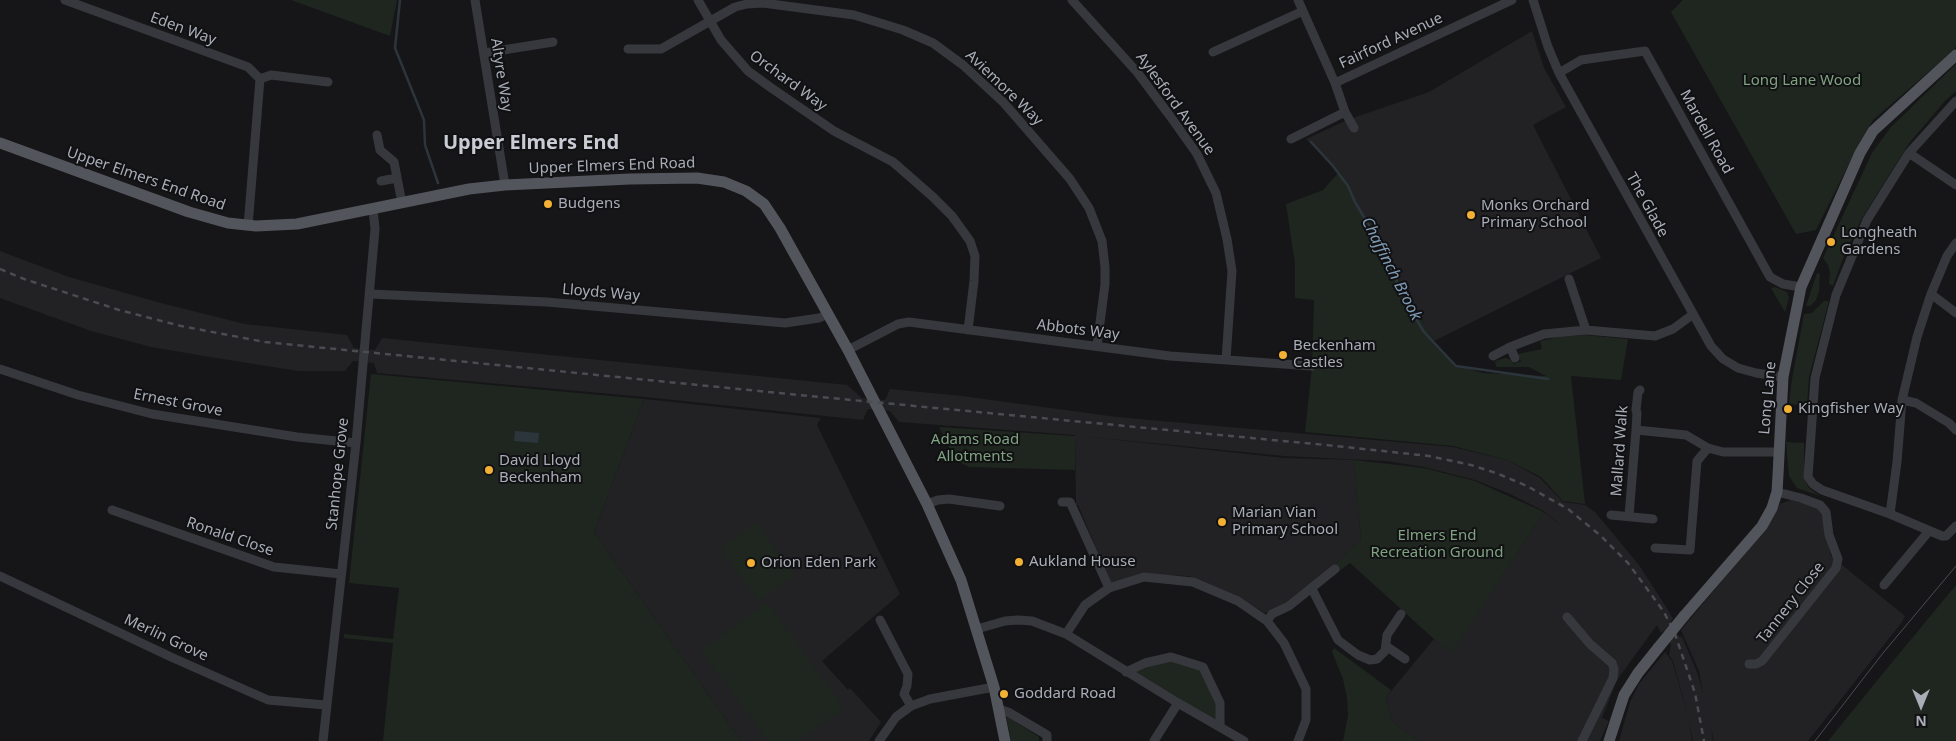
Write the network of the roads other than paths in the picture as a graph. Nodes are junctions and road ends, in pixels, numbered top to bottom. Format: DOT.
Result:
graph roads {
  1 [pos="66,0"];
  2 [pos="475,0"];
  3 [pos="698,0"];
  4 [pos="1072,0"];
  5 [pos="1298,0"];
  6 [pos="1512,0"];
  7 [pos="1533,0"];
  8 [pos="783,3"];
  9 [pos="1303,11"];
  10 [pos="709,22"];
  11 [pos="553,42"];
  12 [pos="628,48"];
  13 [pos="1213,52"];
  14 [pos="484,53"];
  15 [pos="1956,55"];
  16 [pos="1559,73"];
  17 [pos="260,78"];
  18 [pos="328,82"];
  19 [pos="1335,83"];
  20 [pos="1956,100"];
  21 [pos="1345,112"];
  22 [pos="1354,128"];
  23 [pos="377,135"];
  24 [pos="1292,139"];
  25 [pos="0,143"];
  26 [pos="1909,153"];
  27 [pos="397,178"];
  28 [pos="380,181"];
  29 [pos="505,185"];
  30 [pos="1956,185"];
  31 [pos="402,203"];
  32 [pos="373,209"];
  33 [pos="248,226"];
  34 [pos="1956,243"];
  35 [pos="1569,279"];
  36 [pos="1801,288"];
  37 [pos="370,294"];
  38 [pos="1931,294"];
  39 [pos="1956,312"];
  40 [pos="828,314"];
  41 [pos="1692,315"];
  42 [pos="968,330"];
  43 [pos="1586,330"];
  44 [pos="1097,346"];
  45 [pos="1510,347"];
  46 [pos="848,350"];
  47 [pos="1494,356"];
  48 [pos="1515,358"];
  49 [pos="1226,360"];
  50 [pos="1312,366"];
  51 [pos="0,369"];
  52 [pos="1783,377"];
  53 [pos="1640,390"];
  54 [pos="1902,400"];
  55 [pos="1636,430"];
  56 [pos="1956,430"];
  57 [pos="356,443"];
  58 [pos="1708,448"];
  59 [pos="1779,452"];
  60 [pos="1777,492"];
  61 [pos="1062,502"];
  62 [pos="927,504"];
  63 [pos="1000,506"];
  64 [pos="112,510"];
  65 [pos="1890,514"];
  66 [pos="1611,515"];
  67 [pos="1629,516"];
  68 [pos="1653,519"];
  69 [pos="1956,526"];
  70 [pos="1929,531"];
  71 [pos="1654,548"];
  72 [pos="1335,569"];
  73 [pos="341,574"];
  74 [pos="0,576"];
  75 [pos="1884,585"];
  76 [pos="1109,588"];
  77 [pos="1312,589"];
  78 [pos="1401,614"];
  79 [pos="1567,617"];
  80 [pos="880,620"];
  81 [pos="1266,621"];
  82 [pos="977,630"];
  83 [pos="1066,634"];
  84 [pos="1386,646"];
  85 [pos="1405,659"];
  86 [pos="1750,664"];
  87 [pos="1126,672"];
  88 [pos="994,687"];
  89 [pos="1178,703"];
  90 [pos="326,705"];
  91 [pos="911,706"];
  92 [pos="999,709"];
  93 [pos="1220,726"];
  94 [pos="323,741"];
  95 [pos="879,741"];
  96 [pos="1005,741"];
  97 [pos="1047,741"];
  98 [pos="1154,741"];
  99 [pos="1244,741"];
  100 [pos="1298,741"];
  101 [pos="1582,741"];
  102 [pos="1609,741"];
  1 -- 17 [label="street, Eden Way"];
  2 -- 14 [label="street, Altyre Way"];
  3 -- 10 [label="street, Orchard Way"];
  4 -- 49 [label="street, Aylesford Avenue"];
  5 -- 9 [label="street"];
  6 -- 19 [label="street, Fairford Avenue"];
  7 -- 16 [label="street, The Glade"];
  8 -- 10 [label="street, Aviemore Way"];
  8 -- 44 [label="street, Aviemore Way"];
  9 -- 13 [label="street"];
  9 -- 19 [label="street"];
  10 -- 12 [label="street, Aviemore Way"];
  10 -- 42 [label="street, Orchard Way"];
  11 -- 14 [label="street"];
  14 -- 29 [label="street, Altyre Way"];
  15 -- 36 [label="main road, Long Lane"];
  16 -- 36 [label="street, Mardell Road"];
  16 -- 41 [label="street, The Glade"];
  17 -- 18 [label="street"];
  17 -- 33 [label="street"];
  19 -- 21 [label="street"];
  20 -- 26 [label="street"];
  21 -- 22 [label="street"];
  21 -- 24 [label="street"];
  23 -- 27 [label="street"];
  25 -- 33 [label="main road, Upper Elmers End Road"];
  26 -- 30 [label="street"];
  26 -- 65 [label="street"];
  27 -- 28 [label="street"];
  27 -- 31 [label="street"];
  29 -- 31 [label="main road, Upper Elmers End Road"];
  29 -- 40 [label="main road, Upper Elmers End Road"];
  31 -- 32 [label="main road, Upper Elmers End Road"];
  32 -- 33 [label="main road, Upper Elmers End Road"];
  32 -- 37 [label="street, Stanhope Grove"];
  34 -- 38 [label="street"];
  35 -- 43 [label="street"];
  36 -- 52 [label="main road, Long Lane"];
  37 -- 40 [label="street, Lloyds Way"];
  37 -- 57 [label="street, Stanhope Grove"];
  38 -- 39 [label="street"];
  38 -- 54 [label="street"];
  40 -- 46 [label="main road, Upper Elmers End Road"];
  41 -- 43 [label="street"];
  41 -- 52 [label="street, The Glade"];
  42 -- 44 [label="street, Abbots Way"];
  42 -- 46 [label="street, Abbots Way"];
  43 -- 45 [label="street"];
  44 -- 49 [label="street, Abbots Way"];
  45 -- 47 [label="street"];
  45 -- 48 [label="street"];
  46 -- 62 [label="main road, Upper Elmers End Road"];
  49 -- 50 [label="street, Abbots Way"];
  51 -- 57 [label="street, Ernest Grove"];
  52 -- 59 [label="main road, Long Lane"];
  53 -- 55 [label="street, Mallard Walk"];
  54 -- 56 [label="street"];
  54 -- 65 [label="street"];
  55 -- 58 [label="street"];
  55 -- 67 [label="street, Mallard Walk"];
  57 -- 73 [label="street, Stanhope Grove"];
  58 -- 59 [label="street"];
  58 -- 71 [label="street"];
  59 -- 60 [label="main road, Long Lane"];
  60 -- 86 [label="street, Tannery Close"];
  60 -- 102 [label="main road, Long Lane, bridge"];
  61 -- 76 [label="street"];
  62 -- 63 [label="street"];
  62 -- 82 [label="main road, Upper Elmers End Road"];
  64 -- 73 [label="street, Ronald Close"];
  65 -- 70 [label="street"];
  66 -- 67 [label="street, Mallard Walk"];
  67 -- 68 [label="street, Mallard Walk"];
  69 -- 70 [label="street"];
  70 -- 75 [label="street"];
  72 -- 77 [label="street"];
  73 -- 90 [label="street, Stanhope Grove"];
  74 -- 90 [label="street, Merlin Grove"];
  76 -- 81 [label="street"];
  76 -- 83 [label="street"];
  77 -- 81 [label="street"];
  77 -- 84 [label="street"];
  78 -- 84 [label="street"];
  79 -- 101 [label="street"];
  80 -- 91 [label="street"];
  81 -- 100 [label="street"];
  82 -- 83 [label="street"];
  82 -- 88 [label="main road, Upper Elmers End Road"];
  83 -- 87 [label="street"];
  84 -- 85 [label="street"];
  87 -- 89 [label="street"];
  87 -- 93 [label="street"];
  88 -- 91 [label="street"];
  88 -- 92 [label="main road, Upper Elmers End Road"];
  89 -- 93 [label="street"];
  89 -- 98 [label="street"];
  90 -- 94 [label="street, Stanhope Grove"];
  91 -- 95 [label="street"];
  92 -- 96 [label="main road, Upper Elmers End Road"];
  92 -- 97 [label="street"];
  93 -- 99 [label="street"];
}
